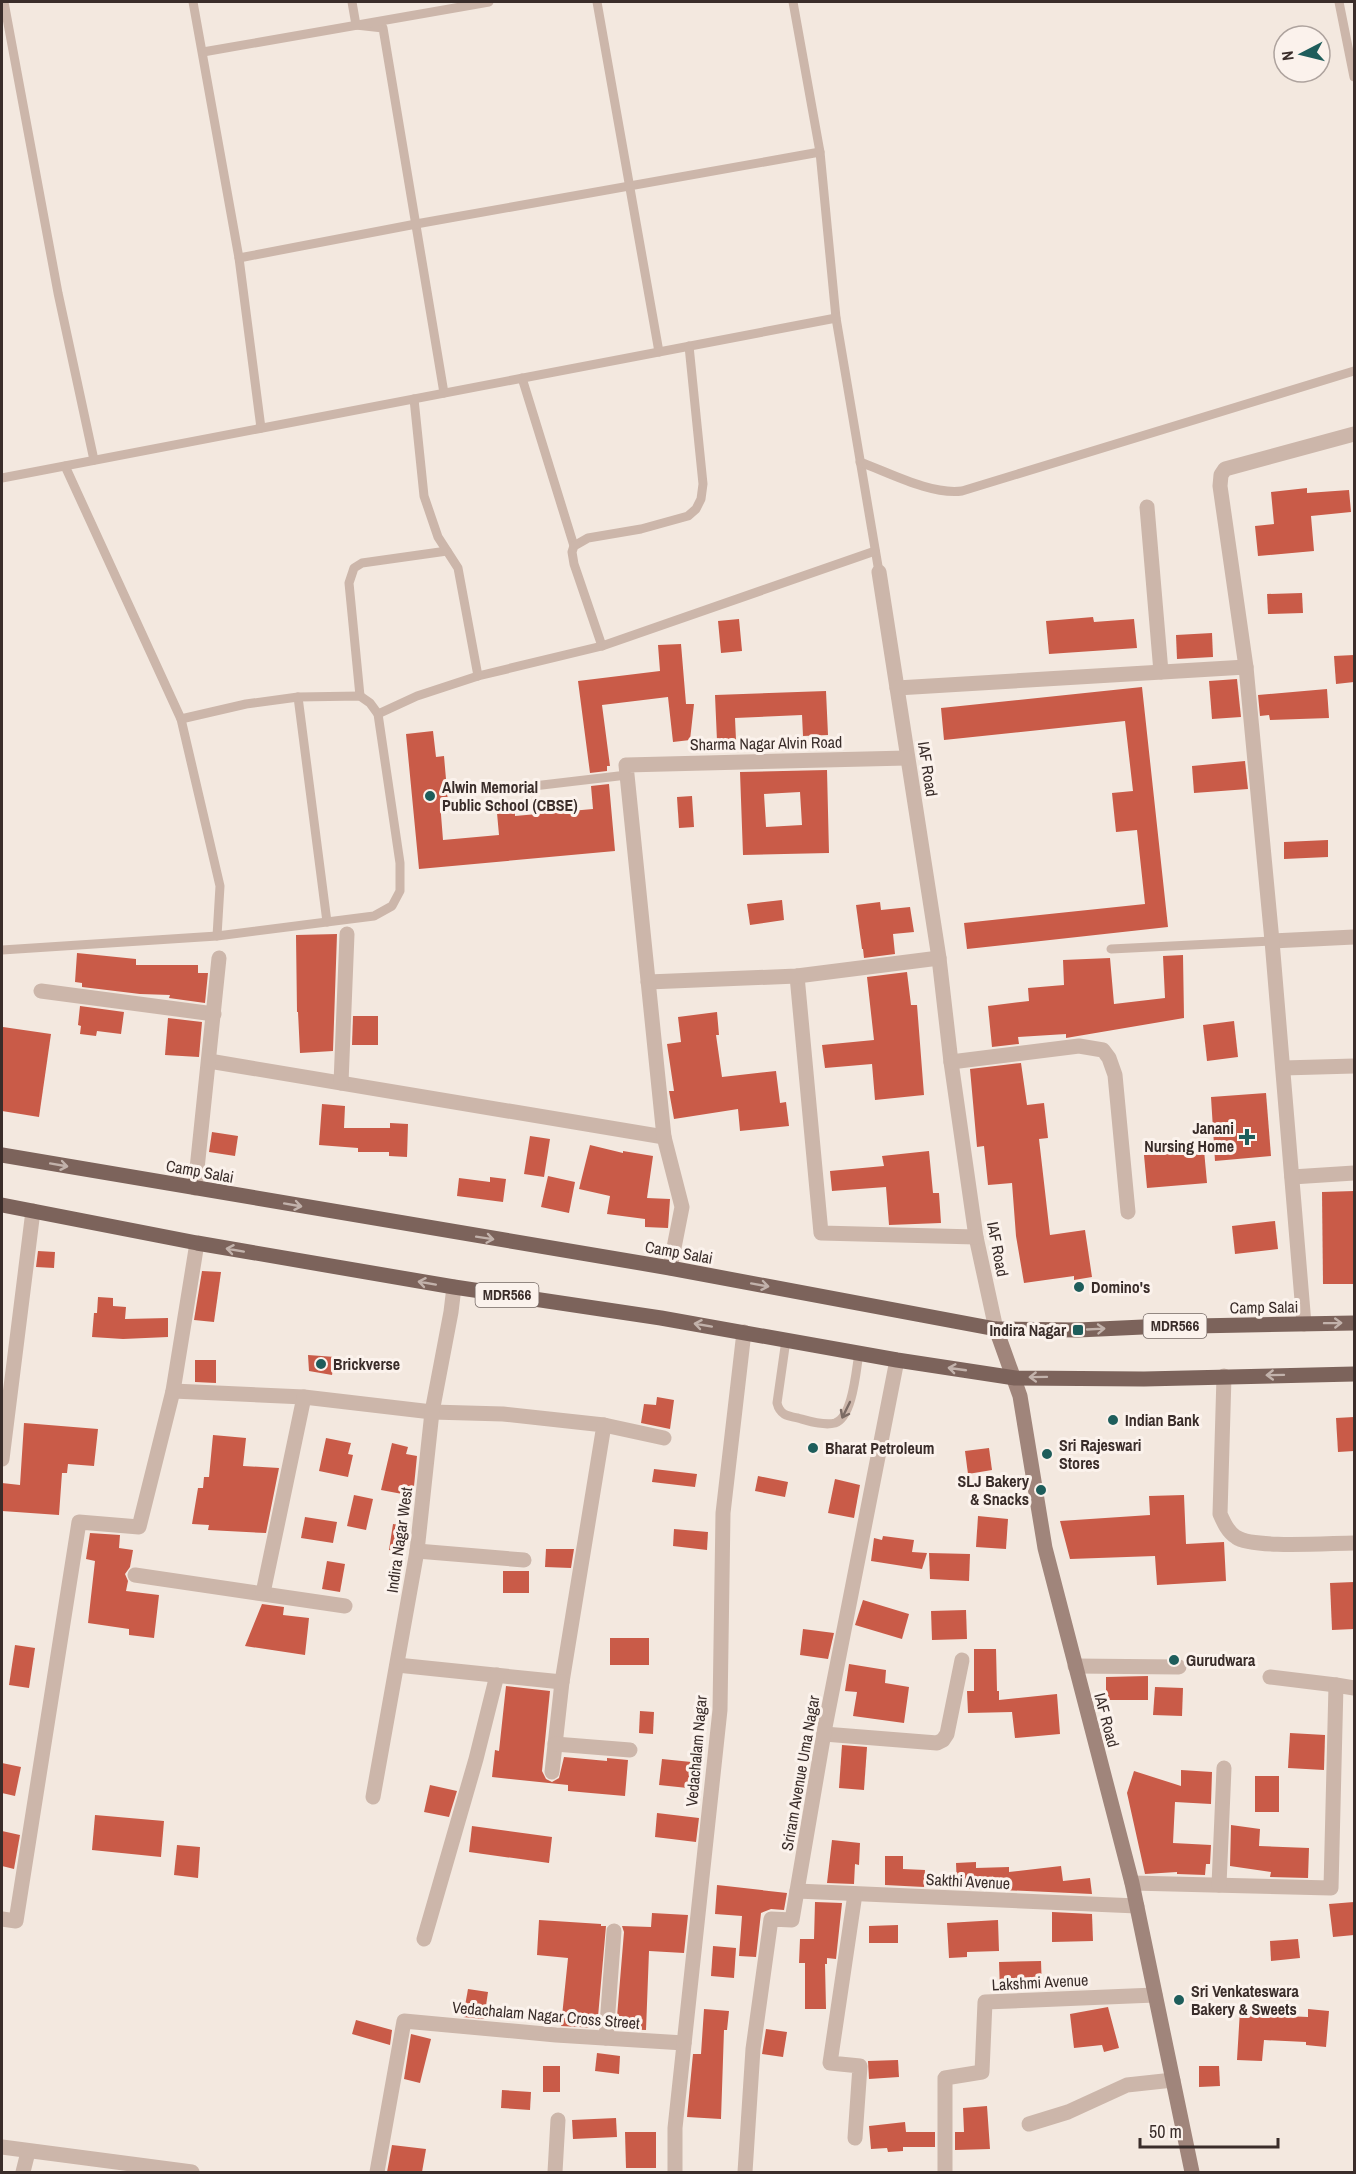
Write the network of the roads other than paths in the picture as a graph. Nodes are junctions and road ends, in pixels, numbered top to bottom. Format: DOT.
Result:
graph roads {
  1 [pos="4,2"];
  2 [pos="193,2"];
  3 [pos="352,2"];
  4 [pos="489,2"];
  5 [pos="597,2"];
  6 [pos="793,2"];
  7 [pos="1339,2"];
  8 [pos="356,25"];
  9 [pos="203,52"];
  10 [pos="1354,77"];
  11 [pos="820,152"];
  12 [pos="630,185"];
  13 [pos="416,224"];
  14 [pos="239,258"];
  15 [pos="836,318"];
  16 [pos="689,346"];
  17 [pos="659,352"];
  18 [pos="1354,371"];
  19 [pos="522,378"];
  20 [pos="444,393"];
  21 [pos="414,399"];
  22 [pos="261,428"];
  23 [pos="1354,434"];
  24 [pos="94,460"];
  25 [pos="860,462"];
  26 [pos="65,466"];
  27 [pos="2,478"];
  28 [pos="1147,507"];
  29 [pos="574,546"];
  30 [pos="447,550"];
  31 [pos="875,551"];
  32 [pos="879,572"];
  33 [pos="602,646"];
  34 [pos="1246,667"];
  35 [pos="1161,672"];
  36 [pos="478,676"];
  37 [pos="897,688"];
  38 [pos="360,696"];
  39 [pos="298,697"];
  40 [pos="378,714"];
  41 [pos="180,719"];
  42 [pos="908,758"];
  43 [pos="627,770"];
  44 [pos="508,789"];
  45 [pos="327,922"];
  46 [pos="347,934"];
  47 [pos="217,936"];
  48 [pos="1354,937"];
  49 [pos="1272,940"];
  50 [pos="1111,949"];
  51 [pos="2,950"];
  52 [pos="219,958"];
  53 [pos="939,958"];
  54 [pos="797,976"];
  55 [pos="648,982"];
  56 [pos="41,991"];
  57 [pos="214,1014"];
  58 [pos="209,1060"];
  59 [pos="951,1062"];
  60 [pos="1354,1066"];
  61 [pos="1283,1068"];
  62 [pos="341,1083"];
  63 [pos="664,1137"];
  64 [pos="2,1155"];
  65 [pos="1354,1173"];
  66 [pos="1292,1177"];
  67 [pos="195,1188"];
  68 [pos="2,1205"];
  69 [pos="33,1211"];
  70 [pos="1128,1212"];
  71 [pos="976,1238"];
  72 [pos="197,1243"];
  73 [pos="670,1268"];
  74 [pos="454,1287"];
  75 [pos="1354,1323"];
  76 [pos="1304,1324"];
  77 [pos="996,1329"];
  78 [pos="744,1332"];
  79 [pos="9,1340"];
  80 [pos="786,1340"];
  81 [pos="859,1353"];
  82 [pos="897,1360"];
  83 [pos="1354,1374"];
  84 [pos="1224,1376"];
  85 [pos="1015,1378"];
  86 [pos="173,1391"];
  87 [pos="304,1397"];
  88 [pos="432,1412"];
  89 [pos="604,1425"];
  90 [pos="664,1438"];
  91 [pos="2,1459"];
  92 [pos="1354,1543"];
  93 [pos="417,1551"];
  94 [pos="524,1560"];
  95 [pos="135,1575"];
  96 [pos="263,1593"];
  97 [pos="345,1606"];
  98 [pos="962,1660"];
  99 [pos="397,1665"];
  100 [pos="1075,1666"];
  101 [pos="1179,1667"];
  102 [pos="497,1675"];
  103 [pos="1270,1677"];
  104 [pos="562,1682"];
  105 [pos="1336,1685"];
  106 [pos="1354,1688"];
  107 [pos="824,1734"];
  108 [pos="555,1744"];
  109 [pos="630,1750"];
  110 [pos="1224,1768"];
  111 [pos="552,1772"];
  112 [pos="373,1797"];
  113 [pos="1132,1883"];
  114 [pos="1219,1885"];
  115 [pos="797,1891"];
  116 [pos="855,1894"];
  117 [pos="1137,1906"];
  118 [pos="2,1919"];
  119 [pos="614,1931"];
  120 [pos="424,1939"];
  121 [pos="1155,1995"];
  122 [pos="606,2038"];
  123 [pos="684,2043"];
  124 [pos="1173,2080"];
  125 [pos="558,2120"];
  126 [pos="1029,2124"];
  127 [pos="855,2138"];
  128 [pos="2,2147"];
  129 [pos="28,2151"];
  130 [pos="173,2171"];
  131 [pos="23,2172"];
  132 [pos="192,2172"];
  133 [pos="376,2172"];
  134 [pos="555,2172"];
  135 [pos="675,2172"];
  136 [pos="745,2172"];
  137 [pos="945,2172"];
  138 [pos="1192,2172"];
  1 -- 24 [label="lane"];
  2 -- 9 [label="lane"];
  3 -- 8 [label="lane"];
  4 -- 8 [label="lane"];
  5 -- 12 [label="lane"];
  6 -- 11 [label="lane, IAF Road"];
  7 -- 10 [label="lane"];
  8 -- 9 [label="lane"];
  8 -- 13 [label="lane"];
  9 -- 14 [label="lane"];
  11 -- 12 [label="lane"];
  11 -- 15 [label="lane, IAF Road"];
  12 -- 13 [label="lane"];
  12 -- 17 [label="lane"];
  13 -- 14 [label="lane"];
  13 -- 20 [label="lane"];
  14 -- 22 [label="lane"];
  15 -- 16 [label="lane"];
  15 -- 25 [label="lane, IAF Road"];
  16 -- 17 [label="lane"];
  16 -- 29 [label="lane"];
  17 -- 19 [label="lane"];
  18 -- 25 [label="lane"];
  19 -- 20 [label="lane"];
  19 -- 29 [label="lane"];
  20 -- 21 [label="lane"];
  21 -- 22 [label="lane"];
  21 -- 30 [label="lane"];
  22 -- 24 [label="lane"];
  23 -- 34 [label="street"];
  24 -- 26 [label="lane"];
  25 -- 31 [label="lane, IAF Road"];
  26 -- 27 [label="lane"];
  26 -- 41 [label="lane"];
  28 -- 35 [label="street"];
  29 -- 33 [label="lane"];
  30 -- 36 [label="lane"];
  30 -- 38 [label="lane"];
  31 -- 32 [label="lane, IAF Road"];
  31 -- 33 [label="lane"];
  32 -- 37 [label="street, IAF Road"];
  33 -- 36 [label="lane"];
  34 -- 35 [label="street"];
  34 -- 49 [label="street"];
  35 -- 37 [label="street"];
  36 -- 40 [label="lane"];
  37 -- 42 [label="street, IAF Road"];
  38 -- 39 [label="lane"];
  38 -- 40 [label="lane"];
  39 -- 41 [label="lane"];
  39 -- 45 [label="lane"];
  40 -- 45 [label="lane"];
  41 -- 47 [label="lane"];
  42 -- 43 [label="street, Sharma Nagar Alvin Road"];
  42 -- 53 [label="street, IAF Road"];
  43 -- 44 [label="lane"];
  43 -- 55 [label="street"];
  45 -- 47 [label="lane"];
  46 -- 62 [label="street"];
  47 -- 51 [label="lane"];
  48 -- 49 [label="street"];
  49 -- 50 [label="lane"];
  49 -- 61 [label="street"];
  52 -- 57 [label="street"];
  53 -- 54 [label="street"];
  53 -- 59 [label="street, IAF Road"];
  54 -- 55 [label="street"];
  54 -- 71 [label="street"];
  55 -- 63 [label="street"];
  56 -- 57 [label="street"];
  57 -- 58 [label="street"];
  58 -- 62 [label="street"];
  58 -- 67 [label="street"];
  59 -- 70 [label="street"];
  59 -- 71 [label="street, IAF Road"];
  60 -- 61 [label="street"];
  61 -- 66 [label="street"];
  62 -- 63 [label="street"];
  63 -- 73 [label="street"];
  64 -- 67 [label="main road, Camp Salai / MDR566, one-way"];
  65 -- 66 [label="street"];
  66 -- 76 [label="street"];
  67 -- 73 [label="main road, Camp Salai / MDR566, one-way"];
  68 -- 69 [label="main road, MDR566"];
  69 -- 72 [label="main road, MDR566"];
  69 -- 79 [label="street"];
  71 -- 77 [label="street, IAF Road"];
  74 -- 72 [label="main road, MDR566, one-way"];
  72 -- 86 [label="street"];
  73 -- 77 [label="main road, Camp Salai / MDR566, one-way"];
  78 -- 74 [label="main road, MDR566, one-way"];
  74 -- 88 [label="street, Indira Nagar West"];
  76 -- 75 [label="main road, Camp Salai / MDR566, one-way"];
  77 -- 76 [label="main road, Camp Salai / MDR566, one-way"];
  77 -- 85 [label="street, IAF Road"];
  78 -- 80 [label="main road, MDR566"];
  78 -- 123 [label="street, Vedachalam Nagar"];
  79 -- 91 [label="street"];
  80 -- 81 [label="main road, MDR566"];
  81 -- 80 [label="lane, one-way"];
  81 -- 82 [label="main road, MDR566"];
  85 -- 82 [label="main road, MDR566, one-way"];
  82 -- 107 [label="street, Sriram Avenue Uma Nagar"];
  83 -- 84 [label="main road, MDR566, one-way"];
  84 -- 85 [label="main road, MDR566, one-way"];
  84 -- 92 [label="street"];
  85 -- 100 [label="street, IAF Road"];
  86 -- 87 [label="street"];
  86 -- 118 [label="street"];
  87 -- 88 [label="street"];
  87 -- 96 [label="street"];
  88 -- 89 [label="street"];
  88 -- 93 [label="street, Indira Nagar West"];
  89 -- 90 [label="street"];
  89 -- 104 [label="street"];
  93 -- 94 [label="street"];
  93 -- 99 [label="street, Indira Nagar West"];
  95 -- 96 [label="street"];
  96 -- 97 [label="street"];
  98 -- 107 [label="street"];
  99 -- 102 [label="street"];
  99 -- 112 [label="street, Indira Nagar West"];
  100 -- 101 [label="street"];
  100 -- 113 [label="street, IAF Road"];
  102 -- 104 [label="street"];
  102 -- 120 [label="street"];
  103 -- 105 [label="street"];
  104 -- 108 [label="street"];
  105 -- 106 [label="street"];
  105 -- 114 [label="street"];
  107 -- 115 [label="street, Sriram Avenue Uma Nagar"];
  108 -- 109 [label="street"];
  108 -- 111 [label="street"];
  110 -- 114 [label="street"];
  113 -- 114 [label="street"];
  113 -- 117 [label="street, IAF Road"];
  115 -- 116 [label="street, Sakthi Avenue"];
  115 -- 136 [label="street, Sriram Avenue Uma Nagar"];
  116 -- 117 [label="street, Sakthi Avenue"];
  116 -- 127 [label="street"];
  117 -- 121 [label="street, IAF Road"];
  119 -- 122 [label="street"];
  121 -- 124 [label="street, IAF Road"];
  121 -- 137 [label="street, Lakshmi Avenue"];
  122 -- 123 [label="street, Vedachalam Nagar Cross Street"];
  122 -- 133 [label="street, Vedachalam Nagar Cross Street"];
  123 -- 135 [label="street, Vedachalam Nagar"];
  124 -- 126 [label="street"];
  124 -- 138 [label="street, IAF Road"];
  125 -- 134 [label="street"];
  128 -- 129 [label="street"];
  129 -- 130 [label="street"];
  129 -- 131 [label="street"];
  130 -- 132 [label="street"];
}
